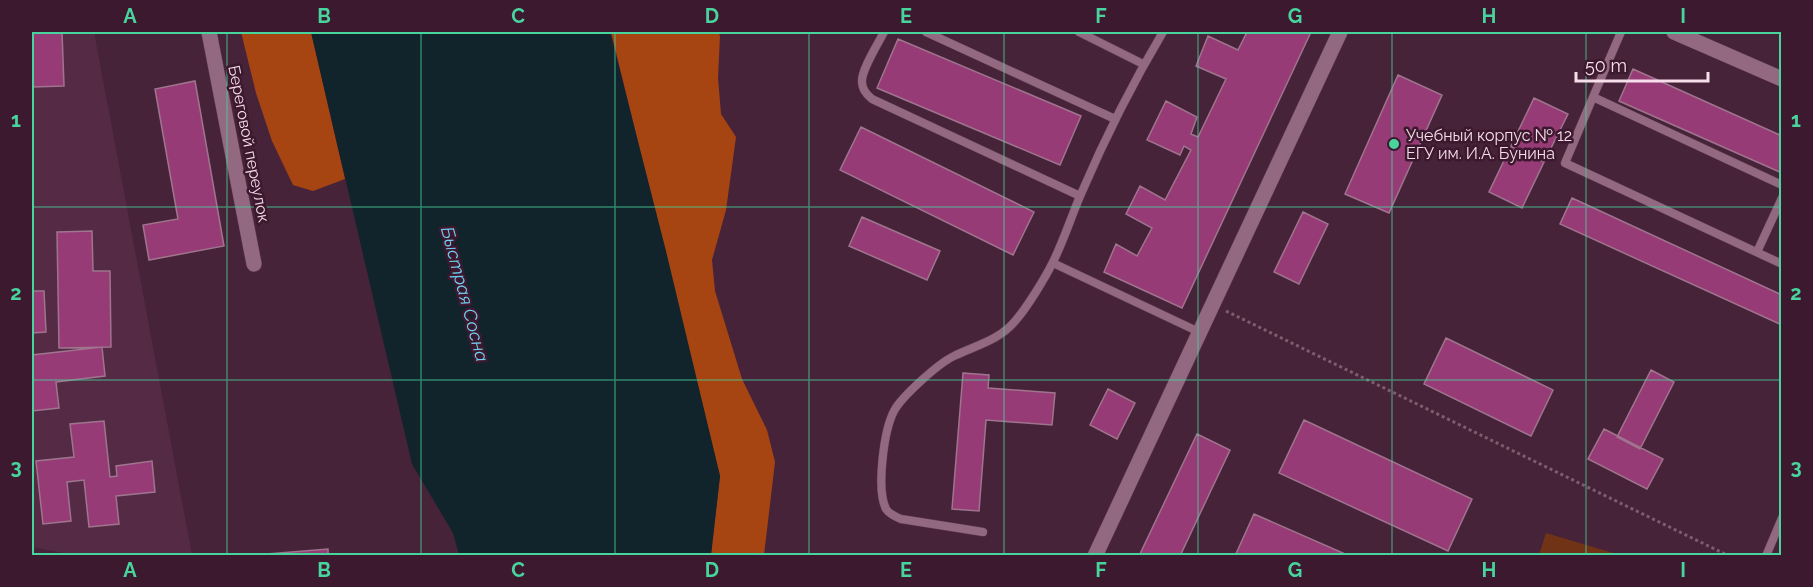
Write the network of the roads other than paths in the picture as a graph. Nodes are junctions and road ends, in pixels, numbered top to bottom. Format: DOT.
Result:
graph roads {
  1 [pos="209,32"];
  2 [pos="884,32"];
  3 [pos="926,32"];
  4 [pos="1079,32"];
  5 [pos="1162,32"];
  6 [pos="1340,32"];
  7 [pos="1621,32"];
  8 [pos="1674,32"];
  9 [pos="1143,64"];
  10 [pos="1782,79"];
  11 [pos="1593,97"];
  12 [pos="1115,119"];
  13 [pos="1782,185"];
  14 [pos="1080,196"];
  15 [pos="1782,198"];
  16 [pos="1756,252"];
  17 [pos="1053,263"];
  18 [pos="254,264"];
  19 [pos="1782,264"];
  20 [pos="1199,332"];
  21 [pos="1782,518"];
  22 [pos="983,532"];
  23 [pos="1095,555"];
  24 [pos="1766,555"];
  1 -- 18 [label="street, Береговой переулок"];
  2 -- 14 [label="lane"];
  3 -- 12 [label="lane"];
  4 -- 9 [label="lane"];
  5 -- 9 [label="lane"];
  6 -- 20 [label="street"];
  7 -- 11 [label="lane"];
  8 -- 10 [label="street"];
  9 -- 12 [label="lane"];
  11 -- 13 [label="lane"];
  11 -- 16 [label="lane"];
  12 -- 14 [label="lane"];
  14 -- 17 [label="lane"];
  15 -- 16 [label="lane"];
  16 -- 19 [label="lane"];
  17 -- 20 [label="lane"];
  17 -- 22 [label="lane"];
  20 -- 23 [label="street"];
  21 -- 24 [label="lane"];
}
